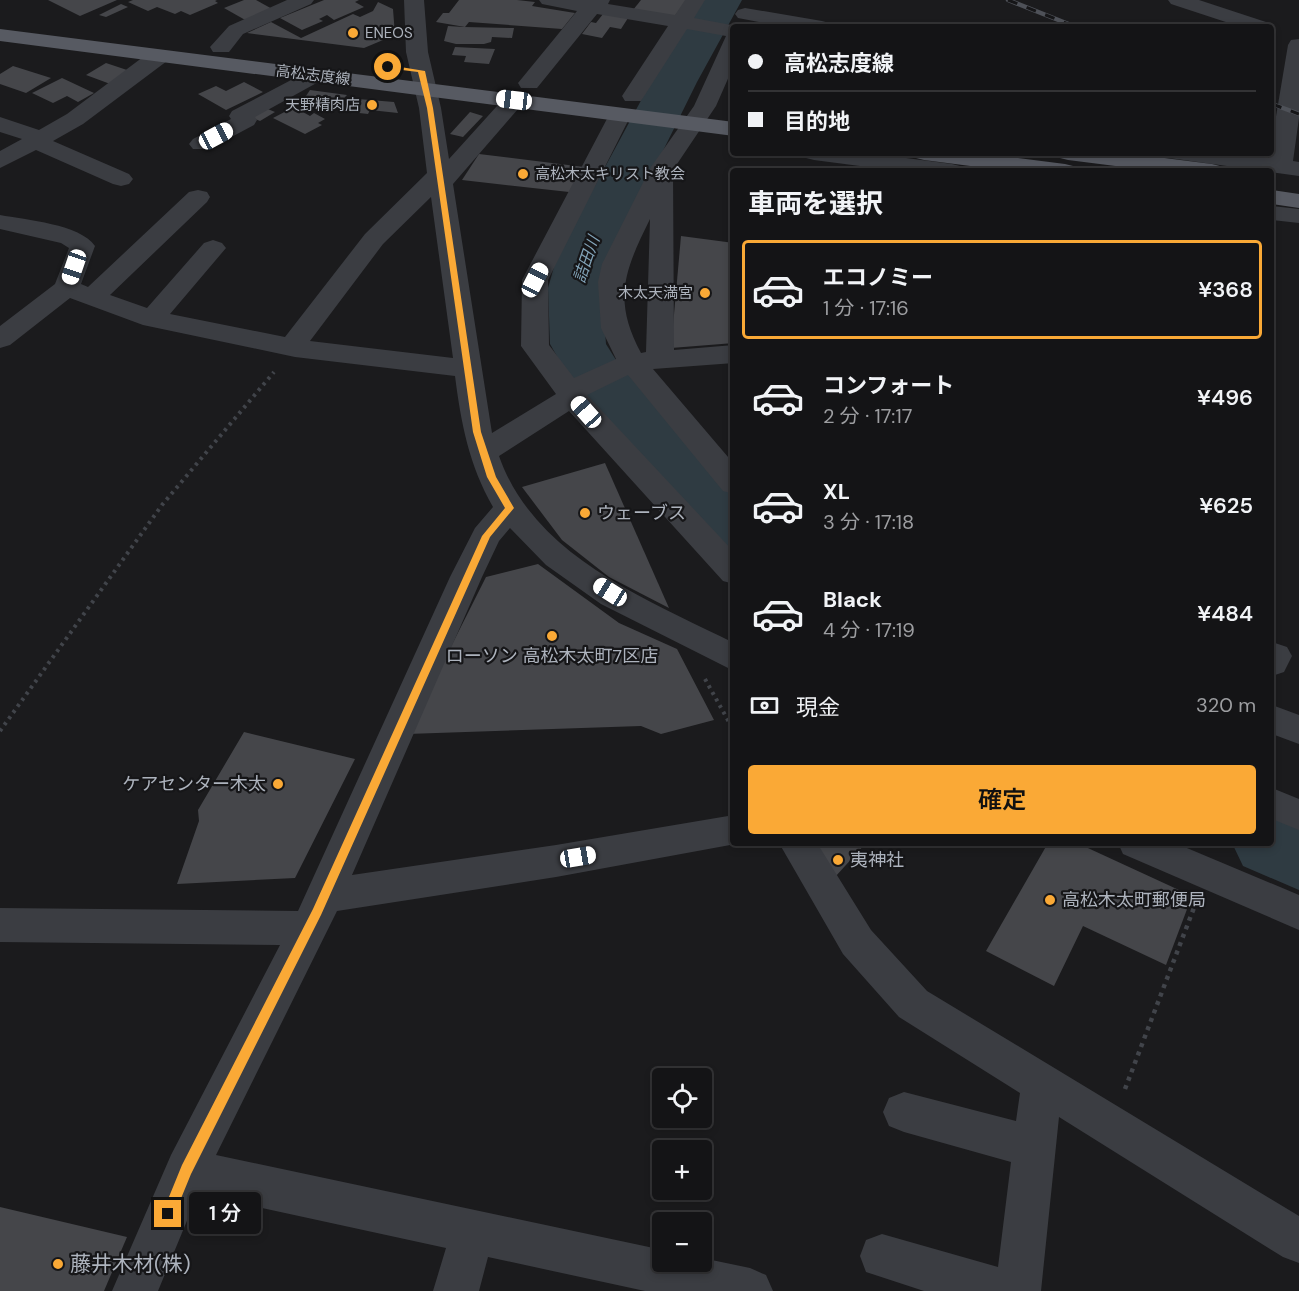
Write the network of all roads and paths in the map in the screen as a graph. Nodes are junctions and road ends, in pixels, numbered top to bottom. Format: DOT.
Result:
graph roads {
  1 [pos="304,0"];
  2 [pos="414,0"];
  3 [pos="549,0"];
  4 [pos="695,0"];
  5 [pos="1178,0"];
  6 [pos="596,4"];
  7 [pos="742,18"];
  8 [pos="0,20"];
  9 [pos="681,24"];
  10 [pos="795,24"];
  11 [pos="1253,24"];
  12 [pos="1274,31"];
  13 [pos="0,35"];
  14 [pos="1299,39"];
  15 [pos="1299,45"];
  16 [pos="221,47"];
  17 [pos="730,47"];
  18 [pos="159,56"];
  19 [pos="314,75"];
  20 [pos="423,80"];
  21 [pos="522,92"];
  22 [pos="632,106"];
  23 [pos="730,110"];
  24 [pos="694,115"];
  25 [pos="0,124"];
  26 [pos="730,128"];
  27 [pos="36,142"];
  28 [pos="201,144"];
  29 [pos="837,156"];
  30 [pos="948,156"];
  31 [pos="1093,156"];
  32 [pos="1236,157"];
  33 [pos="0,161"];
  34 [pos="663,167"];
  35 [pos="929,168"];
  36 [pos="1042,168"];
  37 [pos="1189,168"];
  38 [pos="1274,168"];
  39 [pos="1284,171"];
  40 [pos="121,179"];
  41 [pos="440,179"];
  42 [pos="1299,182"];
  43 [pos="198,196"];
  44 [pos="1274,197"];
  45 [pos="1299,201"];
  46 [pos="1274,213"];
  47 [pos="1299,216"];
  48 [pos="0,222"];
  49 [pos="213,248"];
  50 [pos="80,292"];
  51 [pos="152,319"];
  52 [pos="0,339"];
  53 [pos="294,348"];
  54 [pos="730,354"];
  55 [pos="660,360"];
  56 [pos="629,364"];
  57 [pos="467,369"];
  58 [pos="574,392"];
  59 [pos="484,452"];
  60 [pos="730,479"];
  61 [pos="509,508"];
  62 [pos="730,568"];
  63 [pos="730,656"];
  64 [pos="1274,720"];
  65 [pos="1299,730"];
  66 [pos="0,732"];
  67 [pos="1274,804"];
  68 [pos="1299,815"];
  69 [pos="730,831"];
  70 [pos="799,846"];
  71 [pos="1143,846"];
  72 [pos="1208,872"];
  73 [pos="315,912"];
  74 [pos="1299,913"];
  75 [pos="0,925"];
  76 [pos="1042,1083"];
  77 [pos="904,1112"];
  78 [pos="1111,1126"];
  79 [pos="1034,1148"];
  80 [pos="186,1170"];
  81 [pos="472,1232"];
  82 [pos="1299,1241"];
  83 [pos="882,1256"];
  84 [pos="135,1291"];
  85 [pos="456,1291"];
  86 [pos="750,1291"];
  87 [pos="1001,1291"];
  88 [pos="1018,1291"];
  1 -- 16 [label="street"];
  2 -- 20 [label="street"];
  3 -- 6 [label="street"];
  4 -- 9 [label="street"];
  5 -- 11 [label="street"];
  6 -- 9 [label="street"];
  6 -- 21 [label="street"];
  7 -- 9 [label="street"];
  7 -- 10 [label="street"];
  8 -- 16 [label="main road, 高松志度線"];
  9 -- 22 [label="street"];
  12 -- 14 [label="street"];
  13 -- 18 [label="main road, 高松志度線"];
  15 -- 39 [label="street"];
  16 -- 20 [label="main road, 高松志度線"];
  17 -- 24 [label="street"];
  18 -- 19 [label="main road, 高松志度線"];
  18 -- 27 [label="street"];
  19 -- 20 [label="main road, 高松志度線"];
  19 -- 28 [label="street"];
  20 -- 21 [label="main road, 高松志度線"];
  20 -- 41 [label="street"];
  21 -- 22 [label="main road, 高松志度線"];
  21 -- 41 [label="street"];
  22 -- 24 [label="main road, 高松志度線"];
  22 -- 58 [label="street"];
  23 -- 24 [label="main road, 高松志度線"];
  24 -- 26 [label="main road, 高松志度線"];
  24 -- 34 [label="street"];
  25 -- 27 [label="street"];
  27 -- 33 [label="street"];
  27 -- 40 [label="street"];
  29 -- 35 [label="street"];
  30 -- 36 [label="main road"];
  31 -- 37 [label="main road"];
  32 -- 38 [label="street"];
  34 -- 55 [label="street"];
  34 -- 56 [label="street"];
  39 -- 42 [label="main road"];
  41 -- 53 [label="street"];
  41 -- 57 [label="street"];
  43 -- 50 [label="street"];
  44 -- 45 [label="main road"];
  46 -- 47 [label="street"];
  48 -- 50 [label="street"];
  49 -- 51 [label="street"];
  50 -- 51 [label="street"];
  50 -- 52 [label="street"];
  51 -- 53 [label="street"];
  53 -- 57 [label="street"];
  53 -- 66 [label="path"];
  54 -- 55 [label="street"];
  55 -- 56 [label="street"];
  56 -- 58 [label="street"];
  56 -- 60 [label="street"];
  57 -- 59 [label="street"];
  58 -- 59 [label="street"];
  58 -- 62 [label="street"];
  59 -- 61 [label="street"];
  61 -- 63 [label="street"];
  61 -- 73 [label="street"];
  64 -- 65 [label="street"];
  67 -- 68 [label="street"];
  69 -- 73 [label="street"];
  70 -- 76 [label="street"];
  71 -- 72 [label="street"];
  72 -- 74 [label="street"];
  72 -- 78 [label="path"];
  73 -- 75 [label="street"];
  73 -- 80 [label="street"];
  76 -- 78 [label="street"];
  76 -- 79 [label="street"];
  77 -- 79 [label="street"];
  78 -- 82 [label="street"];
  79 -- 88 [label="street"];
  80 -- 81 [label="street"];
  80 -- 84 [label="street"];
  81 -- 85 [label="street"];
  81 -- 86 [label="street"];
  83 -- 87 [label="street"];
}
